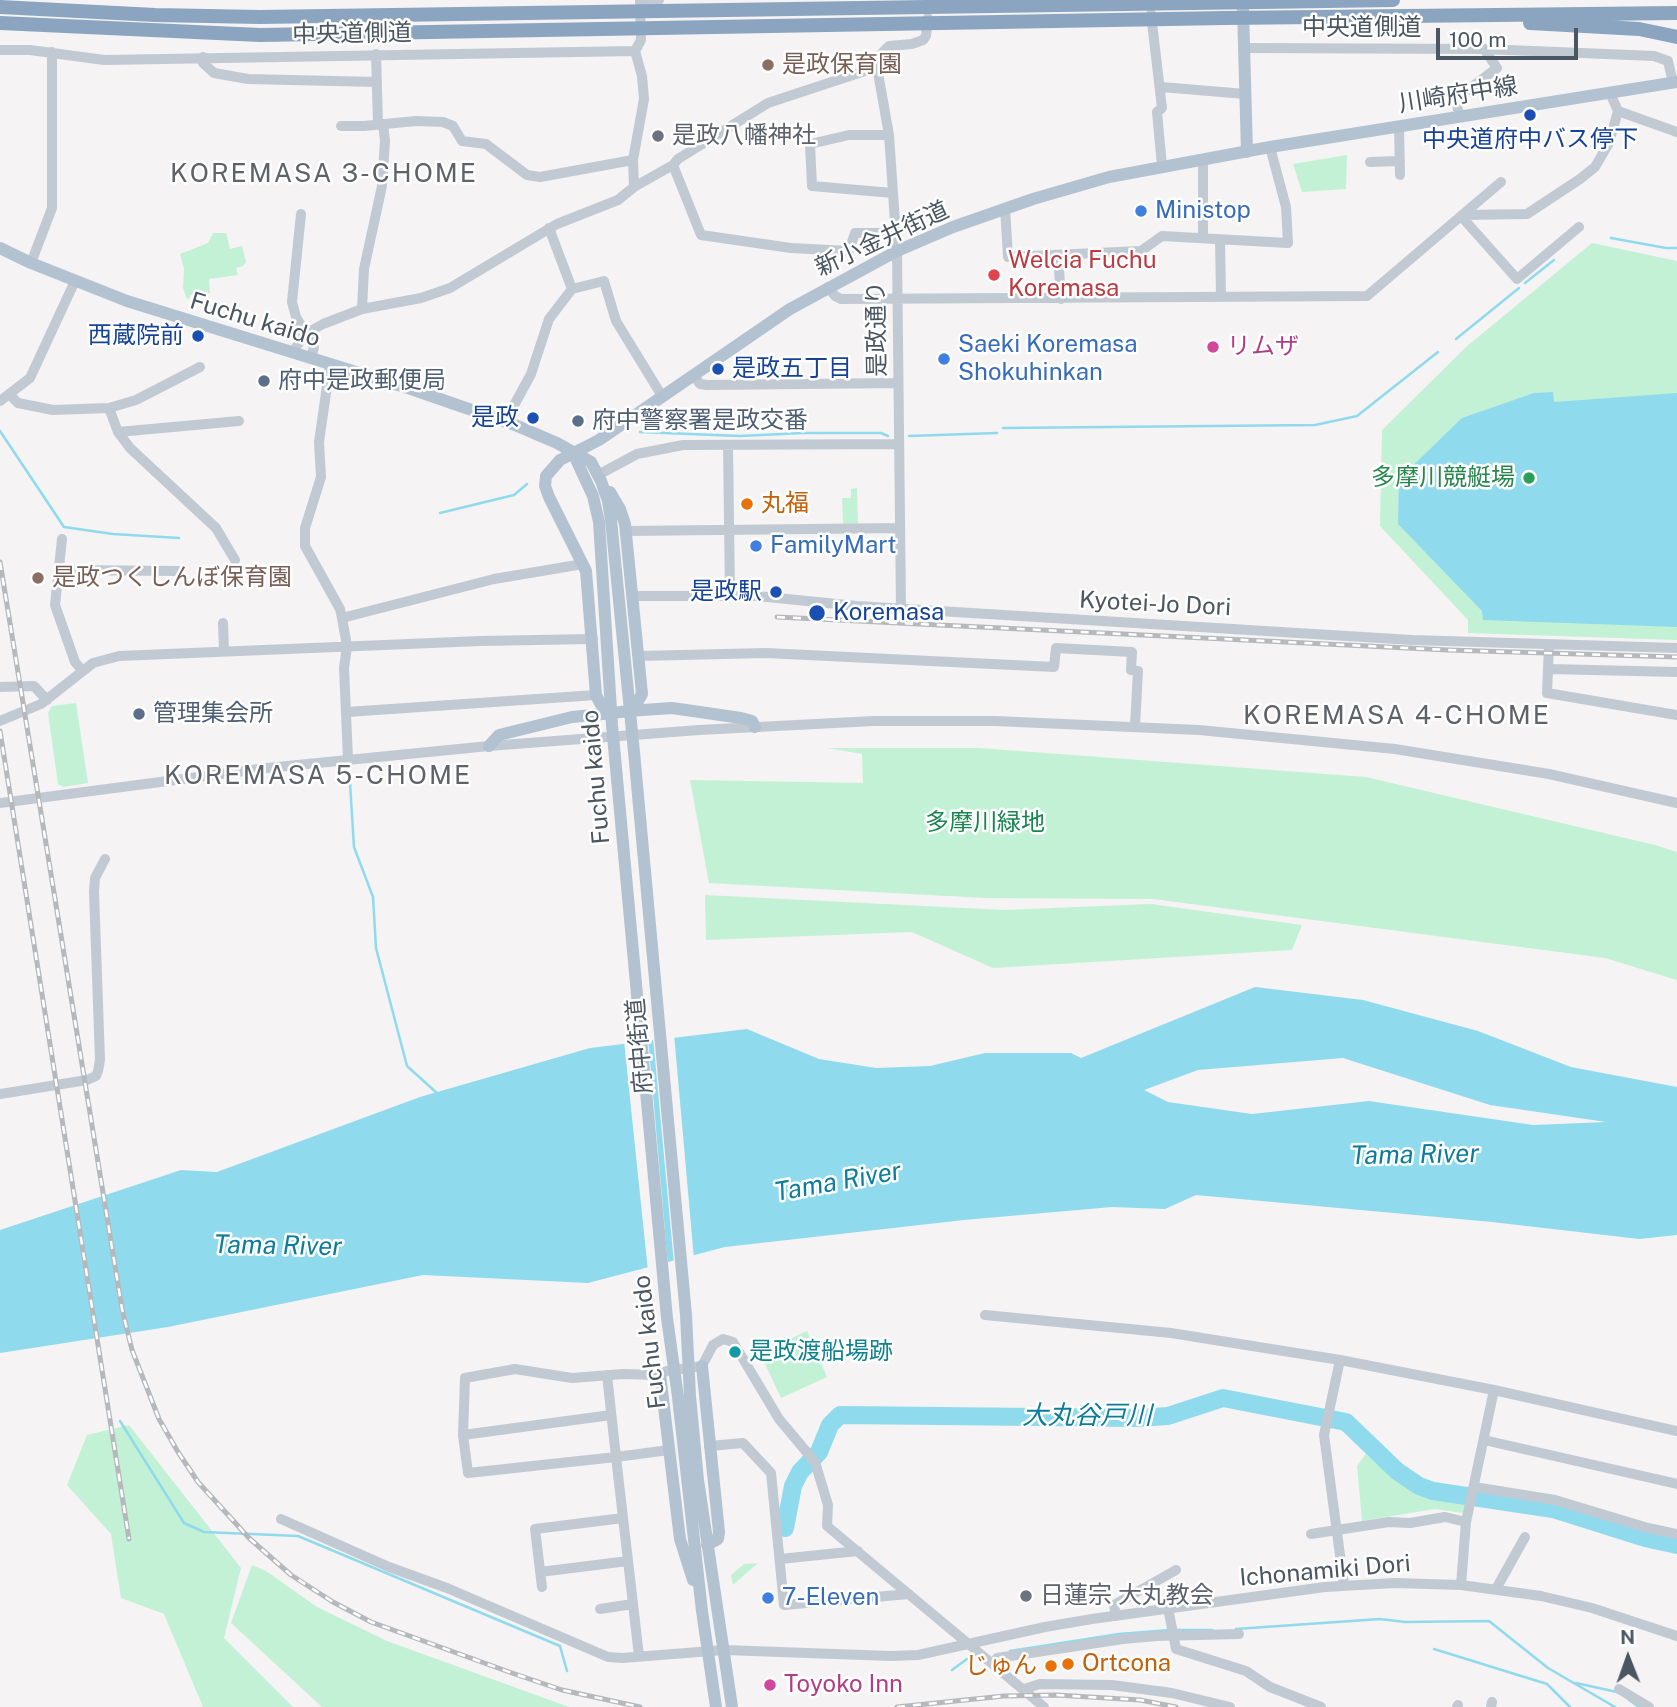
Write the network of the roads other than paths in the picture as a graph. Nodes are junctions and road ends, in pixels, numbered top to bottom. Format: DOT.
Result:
graph roads {
  1 [pos="640,0"];
  2 [pos="659,0"];
  3 [pos="930,0"];
  4 [pos="1149,0"];
  5 [pos="1311,0"];
  6 [pos="1393,0"];
  7 [pos="1250,1"];
  8 [pos="1287,2"];
  9 [pos="0,7"];
  10 [pos="1677,13"];
  11 [pos="1294,18"];
  12 [pos="0,23"];
  13 [pos="1677,37"];
  14 [pos="1244,48"];
  15 [pos="1484,49"];
  16 [pos="0,50"];
  17 [pos="635,51"];
  18 [pos="52,52"];
  19 [pos="376,54"];
  20 [pos="203,57"];
  21 [pos="877,67"];
  22 [pos="377,82"];
  23 [pos="1675,82"];
  24 [pos="1161,87"];
  25 [pos="1610,93"];
  26 [pos="1245,94"];
  27 [pos="1618,110"];
  28 [pos="1459,116"];
  29 [pos="380,124"];
  30 [pos="341,126"];
  31 [pos="1399,126"];
  32 [pos="1677,132"];
  33 [pos="889,135"];
  34 [pos="1270,148"];
  35 [pos="1247,152"];
  36 [pos="1203,159"];
  37 [pos="633,160"];
  38 [pos="1400,161"];
  39 [pos="1370,162"];
  40 [pos="673,165"];
  41 [pos="1161,166"];
  42 [pos="1400,175"];
  43 [pos="1502,182"];
  44 [pos="634,187"];
  45 [pos="893,193"];
  46 [pos="1005,208"];
  47 [pos="301,214"];
  48 [pos="1461,216"];
  49 [pos="1580,227"];
  50 [pos="549,228"];
  51 [pos="895,233"];
  52 [pos="1203,238"];
  53 [pos="1220,240"];
  54 [pos="0,248"];
  55 [pos="897,251"];
  56 [pos="1058,255"];
  57 [pos="31,263"];
  58 [pos="75,281"];
  59 [pos="828,287"];
  60 [pos="572,289"];
  61 [pos="1221,297"];
  62 [pos="1061,299"];
  63 [pos="897,300"];
  64 [pos="362,310"];
  65 [pos="305,334"];
  66 [pos="292,353"];
  67 [pos="311,359"];
  68 [pos="330,365"];
  69 [pos="200,367"];
  70 [pos="693,375"];
  71 [pos="898,383"];
  72 [pos="10,395"];
  73 [pos="662,396"];
  74 [pos="0,401"];
  75 [pos="110,408"];
  76 [pos="239,421"];
  77 [pos="505,422"];
  78 [pos="118,432"];
  79 [pos="899,444"];
  80 [pos="728,445"];
  81 [pos="573,453"];
  82 [pos="600,478"];
  83 [pos="900,528"];
  84 [pos="729,530"];
  85 [pos="626,531"];
  86 [pos="62,539"];
  87 [pos="235,560"];
  88 [pos="583,564"];
  89 [pos="59,570"];
  90 [pos="178,571"];
  91 [pos="632,596"];
  92 [pos="730,596"];
  93 [pos="901,608"];
  94 [pos="342,618"];
  95 [pos="223,623"];
  96 [pos="593,639"];
  97 [pos="1549,645"];
  98 [pos="346,646"];
  99 [pos="1677,648"];
  100 [pos="224,650"];
  101 [pos="638,656"];
  102 [pos="1549,669"];
  103 [pos="82,670"];
  104 [pos="1677,672"];
  105 [pos="0,687"];
  106 [pos="642,694"];
  107 [pos="598,699"];
  108 [pos="47,700"];
  109 [pos="657,709"];
  110 [pos="346,712"];
  111 [pos="629,714"];
  112 [pos="1677,715"];
  113 [pos="586,716"];
  114 [pos="612,716"];
  115 [pos="0,721"];
  116 [pos="1135,726"];
  117 [pos="755,727"];
  118 [pos="632,736"];
  119 [pos="613,738"];
  120 [pos="489,746"];
  121 [pos="348,759"];
  122 [pos="1677,802"];
  123 [pos="0,803"];
  124 [pos="105,859"];
  125 [pos="0,1094"];
  126 [pos="985,1315"];
  127 [pos="1340,1360"];
  128 [pos="702,1366"];
  129 [pos="660,1374"];
  130 [pos="607,1375"];
  131 [pos="1494,1390"];
  132 [pos="684,1397"];
  133 [pos="611,1415"];
  134 [pos="1677,1431"];
  135 [pos="463,1435"];
  136 [pos="1484,1440"];
  137 [pos="709,1446"];
  138 [pos="669,1450"];
  139 [pos="616,1457"];
  140 [pos="1677,1484"];
  141 [pos="1473,1492"];
  142 [pos="623,1518"];
  143 [pos="281,1519"];
  144 [pos="1466,1522"];
  145 [pos="1336,1531"];
  146 [pos="1311,1534"];
  147 [pos="1677,1534"];
  148 [pos="1525,1537"];
  149 [pos="707,1545"];
  150 [pos="858,1551"];
  151 [pos="780,1559"];
  152 [pos="628,1561"];
  153 [pos="1176,1570"];
  154 [pos="540,1572"];
  155 [pos="1344,1585"];
  156 [pos="1461,1585"];
  157 [pos="542,1587"];
  158 [pos="1496,1589"];
  159 [pos="909,1594"];
  160 [pos="633,1604"];
  161 [pos="1168,1608"];
  162 [pos="600,1609"];
  163 [pos="702,1611"];
  164 [pos="1116,1616"];
  165 [pos="1171,1631"];
  166 [pos="1239,1634"];
  167 [pos="1677,1636"];
  168 [pos="970,1644"];
  169 [pos="708,1650"];
  170 [pos="724,1650"];
  171 [pos="639,1657"];
  172 [pos="993,1664"];
  173 [pos="1024,1689"];
  174 [pos="1619,1689"];
  175 [pos="716,1707"];
  176 [pos="732,1707"];
  177 [pos="1044,1707"];
  178 [pos="1230,1707"];
  179 [pos="1321,1707"];
  180 [pos="1649,1707"];
  1 -- 2 [label="street"];
  1 -- 17 [label="street"];
  3 -- 21 [label="street"];
  4 -- 24 [label="street"];
  5 -- 8 [label="highway"];
  6 -- 8 [label="highway"];
  7 -- 8 [label="highway"];
  7 -- 9 [label="highway"];
  7 -- 14 [label="main road"];
  10 -- 11 [label="highway"];
  11 -- 12 [label="highway"];
  11 -- 13 [label="highway"];
  14 -- 15 [label="street, 中央道側道"];
  14 -- 26 [label="main road"];
  15 -- 23 [label="street, 中央道側道"];
  15 -- 28 [label="street"];
  16 -- 18 [label="street, 中央道側道"];
  17 -- 19 [label="street, 中央道側道"];
  17 -- 37 [label="street"];
  18 -- 20 [label="street, 中央道側道"];
  18 -- 57 [label="street"];
  19 -- 20 [label="street, 中央道側道"];
  19 -- 22 [label="street"];
  20 -- 22 [label="street"];
  21 -- 33 [label="street, 是政通り"];
  21 -- 40 [label="street"];
  22 -- 29 [label="street"];
  23 -- 25 [label="main road, 川崎府中線"];
  24 -- 26 [label="street"];
  24 -- 41 [label="street"];
  25 -- 27 [label="street"];
  25 -- 28 [label="main road, 川崎府中線"];
  26 -- 35 [label="main road"];
  27 -- 32 [label="street"];
  27 -- 48 [label="street"];
  28 -- 31 [label="main road, 川崎府中線"];
  29 -- 30 [label="street"];
  29 -- 37 [label="street"];
  29 -- 64 [label="street"];
  31 -- 34 [label="main road, 川崎府中線"];
  31 -- 38 [label="street"];
  33 -- 45 [label="street, 是政通り"];
  33 -- 45 [label="street"];
  34 -- 35 [label="main road, 川崎府中線"];
  34 -- 53 [label="street"];
  35 -- 36 [label="main road, 新小金井街道"];
  36 -- 41 [label="main road, 新小金井街道"];
  36 -- 52 [label="street"];
  37 -- 44 [label="street"];
  38 -- 39 [label="street"];
  38 -- 42 [label="street"];
  40 -- 44 [label="street"];
  40 -- 51 [label="street"];
  41 -- 46 [label="main road, 新小金井街道"];
  43 -- 48 [label="street"];
  44 -- 50 [label="street"];
  45 -- 51 [label="street, 是政通り"];
  46 -- 55 [label="main road, 新小金井街道"];
  46 -- 56 [label="street"];
  47 -- 65 [label="street"];
  48 -- 49 [label="street"];
  48 -- 61 [label="street"];
  50 -- 60 [label="street"];
  50 -- 64 [label="street"];
  51 -- 55 [label="street, 是政通り"];
  52 -- 53 [label="street"];
  52 -- 56 [label="street"];
  53 -- 61 [label="street"];
  54 -- 57 [label="main road, Fuchu kaido"];
  55 -- 59 [label="main road, 新小金井街道"];
  55 -- 63 [label="street, 是政通り"];
  56 -- 62 [label="street"];
  57 -- 58 [label="main road, Fuchu kaido"];
  58 -- 66 [label="main road, Fuchu kaido"];
  58 -- 72 [label="street"];
  59 -- 63 [label="street"];
  59 -- 70 [label="main road, 新小金井街道"];
  60 -- 73 [label="street"];
  60 -- 77 [label="street"];
  61 -- 62 [label="street"];
  62 -- 63 [label="street"];
  63 -- 71 [label="street, 是政通り"];
  64 -- 65 [label="street"];
  65 -- 66 [label="street"];
  65 -- 67 [label="street"];
  66 -- 67 [label="main road, Fuchu kaido"];
  67 -- 68 [label="main road, Fuchu kaido"];
  68 -- 77 [label="main road, Fuchu kaido"];
  68 -- 94 [label="street"];
  69 -- 75 [label="street"];
  70 -- 71 [label="street"];
  70 -- 73 [label="main road, 新小金井街道"];
  71 -- 79 [label="street, 是政通り"];
  72 -- 74 [label="street"];
  72 -- 75 [label="street"];
  73 -- 81 [label="main road, 新小金井街道"];
  75 -- 78 [label="street"];
  76 -- 78 [label="street"];
  77 -- 81 [label="main road, Fuchu kaido"];
  78 -- 87 [label="street"];
  79 -- 80 [label="street"];
  79 -- 83 [label="street, 是政通り"];
  80 -- 82 [label="street"];
  80 -- 84 [label="street"];
  81 -- 82 [label="main road"];
  81 -- 88 [label="main road, 新小金井街道"];
  81 -- 114 [label="main road, Fuchu kaido"];
  82 -- 85 [label="main road"];
  82 -- 111 [label="main road, 府中街道"];
  83 -- 84 [label="street"];
  83 -- 93 [label="street, 是政通り"];
  84 -- 85 [label="street"];
  84 -- 92 [label="street"];
  85 -- 91 [label="main road"];
  86 -- 89 [label="street"];
  88 -- 94 [label="street"];
  88 -- 96 [label="main road, 新小金井街道"];
  89 -- 90 [label="street"];
  89 -- 103 [label="street"];
  91 -- 92 [label="street, Kyotei-Jo Dori"];
  91 -- 101 [label="main road"];
  92 -- 93 [label="street, Kyotei-Jo Dori"];
  93 -- 97 [label="street, Kyotei-Jo Dori"];
  94 -- 98 [label="street"];
  95 -- 100 [label="street"];
  96 -- 98 [label="street"];
  96 -- 107 [label="main road, 新小金井街道"];
  97 -- 99 [label="street, Kyotei-Jo Dori"];
  97 -- 102 [label="street"];
  98 -- 100 [label="street"];
  98 -- 110 [label="street"];
  100 -- 103 [label="street"];
  101 -- 106 [label="main road"];
  101 -- 116 [label="street"];
  102 -- 104 [label="street"];
  102 -- 112 [label="street"];
  103 -- 108 [label="street"];
  105 -- 108 [label="street"];
  106 -- 109 [label="main road"];
  106 -- 111 [label="main road"];
  107 -- 110 [label="street"];
  107 -- 113 [label="main road"];
  107 -- 114 [label="main road"];
  108 -- 115 [label="street"];
  109 -- 111 [label="main road"];
  109 -- 117 [label="main road"];
  110 -- 121 [label="street"];
  111 -- 114 [label="main road"];
  111 -- 118 [label="main road, 府中街道"];
  113 -- 114 [label="main road"];
  113 -- 120 [label="main road"];
  114 -- 119 [label="main road, Fuchu kaido"];
  116 -- 117 [label="street"];
  116 -- 122 [label="street"];
  117 -- 118 [label="street"];
  118 -- 119 [label="street"];
  118 -- 132 [label="main road, 府中街道"];
  119 -- 120 [label="street"];
  119 -- 132 [label="main road, Fuchu kaido"];
  120 -- 121 [label="street"];
  121 -- 123 [label="street"];
  124 -- 125 [label="street"];
  126 -- 127 [label="street"];
  127 -- 131 [label="street"];
  127 -- 145 [label="street"];
  128 -- 129 [label="street"];
  128 -- 137 [label="main road"];
  128 -- 150 [label="street"];
  129 -- 130 [label="street"];
  129 -- 138 [label="main road"];
  130 -- 133 [label="street"];
  130 -- 135 [label="street"];
  131 -- 134 [label="street"];
  131 -- 136 [label="street"];
  132 -- 149 [label="main road, 府中街道"];
  132 -- 163 [label="main road, Fuchu kaido"];
  133 -- 135 [label="street"];
  133 -- 139 [label="street"];
  135 -- 139 [label="street"];
  136 -- 140 [label="street"];
  136 -- 141 [label="street"];
  137 -- 149 [label="main road"];
  137 -- 151 [label="street"];
  138 -- 139 [label="street"];
  138 -- 163 [label="main road"];
  139 -- 142 [label="street"];
  141 -- 144 [label="street"];
  141 -- 147 [label="street"];
  142 -- 152 [label="street"];
  142 -- 154 [label="street"];
  143 -- 171 [label="street, Ichonamiki Dori"];
  144 -- 145 [label="street"];
  144 -- 156 [label="street"];
  145 -- 146 [label="street"];
  145 -- 155 [label="street"];
  148 -- 158 [label="street"];
  149 -- 170 [label="main road, 府中街道"];
  150 -- 151 [label="street"];
  150 -- 159 [label="street"];
  151 -- 159 [label="street"];
  152 -- 154 [label="street"];
  152 -- 160 [label="street"];
  153 -- 164 [label="street"];
  154 -- 157 [label="street"];
  155 -- 156 [label="street, Ichonamiki Dori"];
  155 -- 161 [label="street, Ichonamiki Dori"];
  156 -- 158 [label="street, Ichonamiki Dori"];
  158 -- 167 [label="street, Ichonamiki Dori"];
  159 -- 168 [label="street"];
  160 -- 162 [label="street"];
  160 -- 171 [label="street"];
  161 -- 164 [label="street, Ichonamiki Dori"];
  161 -- 165 [label="street"];
  163 -- 169 [label="main road, Fuchu kaido"];
  164 -- 168 [label="street, Ichonamiki Dori"];
  165 -- 166 [label="street"];
  165 -- 172 [label="street"];
  165 -- 179 [label="street"];
  168 -- 170 [label="street, Ichonamiki Dori"];
  168 -- 172 [label="street"];
  169 -- 170 [label="street, Ichonamiki Dori"];
  169 -- 171 [label="street, Ichonamiki Dori"];
  169 -- 175 [label="main road, Fuchu kaido"];
  170 -- 176 [label="main road"];
  172 -- 173 [label="street"];
  173 -- 177 [label="street"];
  173 -- 178 [label="street"];
  174 -- 180 [label="street"];
}
